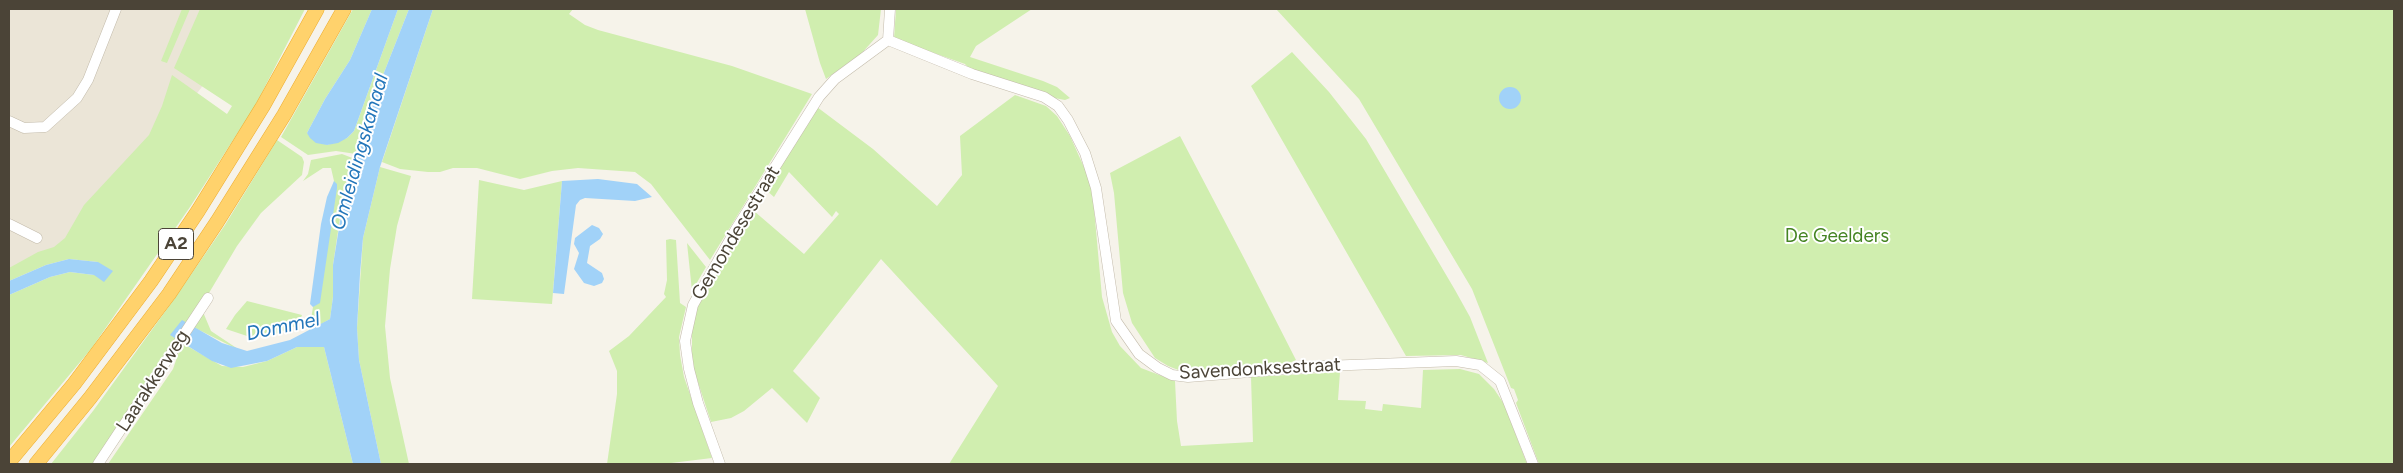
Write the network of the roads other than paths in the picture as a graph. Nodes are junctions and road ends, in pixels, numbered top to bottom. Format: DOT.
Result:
graph roads {
  1 [pos="116,9"];
  2 [pos="318,9"];
  3 [pos="344,9"];
  4 [pos="890,9"];
  5 [pos="888,40"];
  6 [pos="9,121"];
  7 [pos="9,224"];
  8 [pos="37,238"];
  9 [pos="208,298"];
  10 [pos="9,462"];
  11 [pos="36,464"];
  12 [pos="98,464"];
  13 [pos="720,464"];
  14 [pos="1533,464"];
  1 -- 6 [label="street"];
  2 -- 10 [label="highway, A2"];
  3 -- 11 [label="highway, A2"];
  4 -- 5 [label="street"];
  5 -- 13 [label="street, Gemondesestraat"];
  5 -- 14 [label="street, Savendonksestraat"];
  7 -- 8 [label="street"];
  9 -- 12 [label="street, Laarakkerweg"];
}
